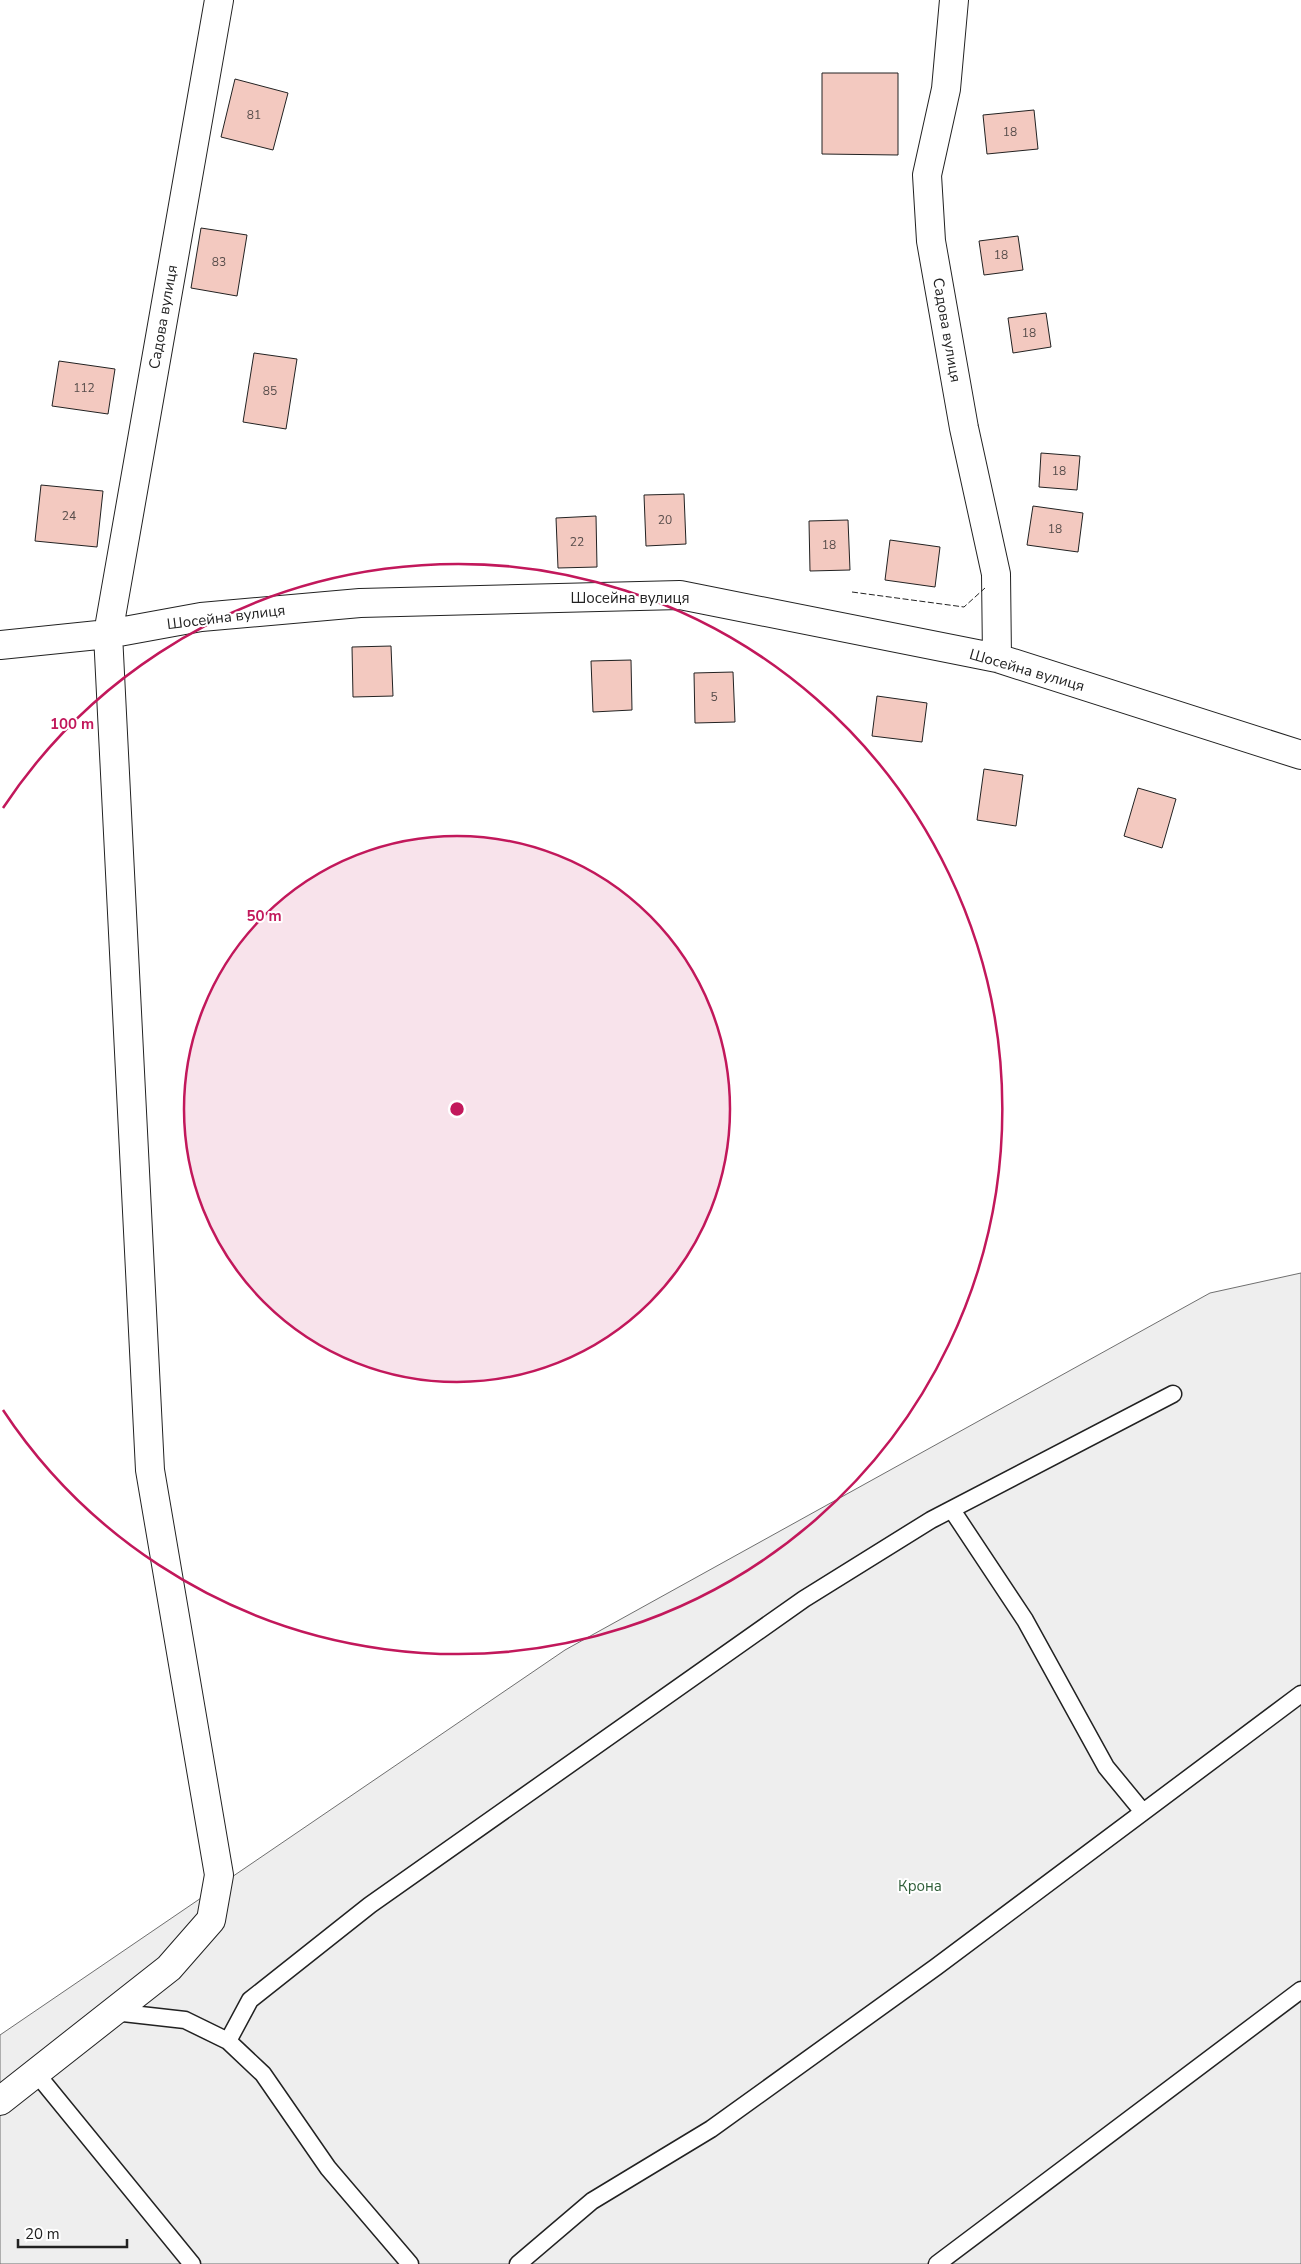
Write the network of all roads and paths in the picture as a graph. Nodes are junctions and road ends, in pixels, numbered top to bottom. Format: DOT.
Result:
graph roads {
  1 [pos="219,0"];
  2 [pos="954,0"];
  3 [pos="108,634"];
  4 [pos="0,645"];
  5 [pos="997,658"];
  6 [pos="1301,755"];
  7 [pos="1173,1394"];
  8 [pos="952,1510"];
  9 [pos="1301,1694"];
  10 [pos="1143,1812"];
  11 [pos="1301,1990"];
  12 [pos="114,2012"];
  13 [pos="228,2041"];
  14 [pos="36,2073"];
  15 [pos="0,2101"];
  16 [pos="192,2264"];
  17 [pos="410,2264"];
  18 [pos="518,2264"];
  19 [pos="936,2264"];
  1 -- 3 [label="street, Садова вулиця"];
  2 -- 5 [label="street, Садова вулиця"];
  3 -- 4 [label="street, Шосейна вулиця"];
  3 -- 5 [label="street, Шосейна вулиця"];
  3 -- 12 [label="street, Садова вулиця"];
  5 -- 6 [label="street, Шосейна вулиця"];
  7 -- 8 [label="lane"];
  8 -- 10 [label="lane"];
  8 -- 13 [label="lane"];
  9 -- 10 [label="lane"];
  10 -- 18 [label="lane"];
  11 -- 19 [label="lane"];
  12 -- 13 [label="lane"];
  12 -- 14 [label="street, Садова вулиця"];
  13 -- 17 [label="lane"];
  14 -- 15 [label="street, Садова вулиця"];
  14 -- 16 [label="lane"];
}
